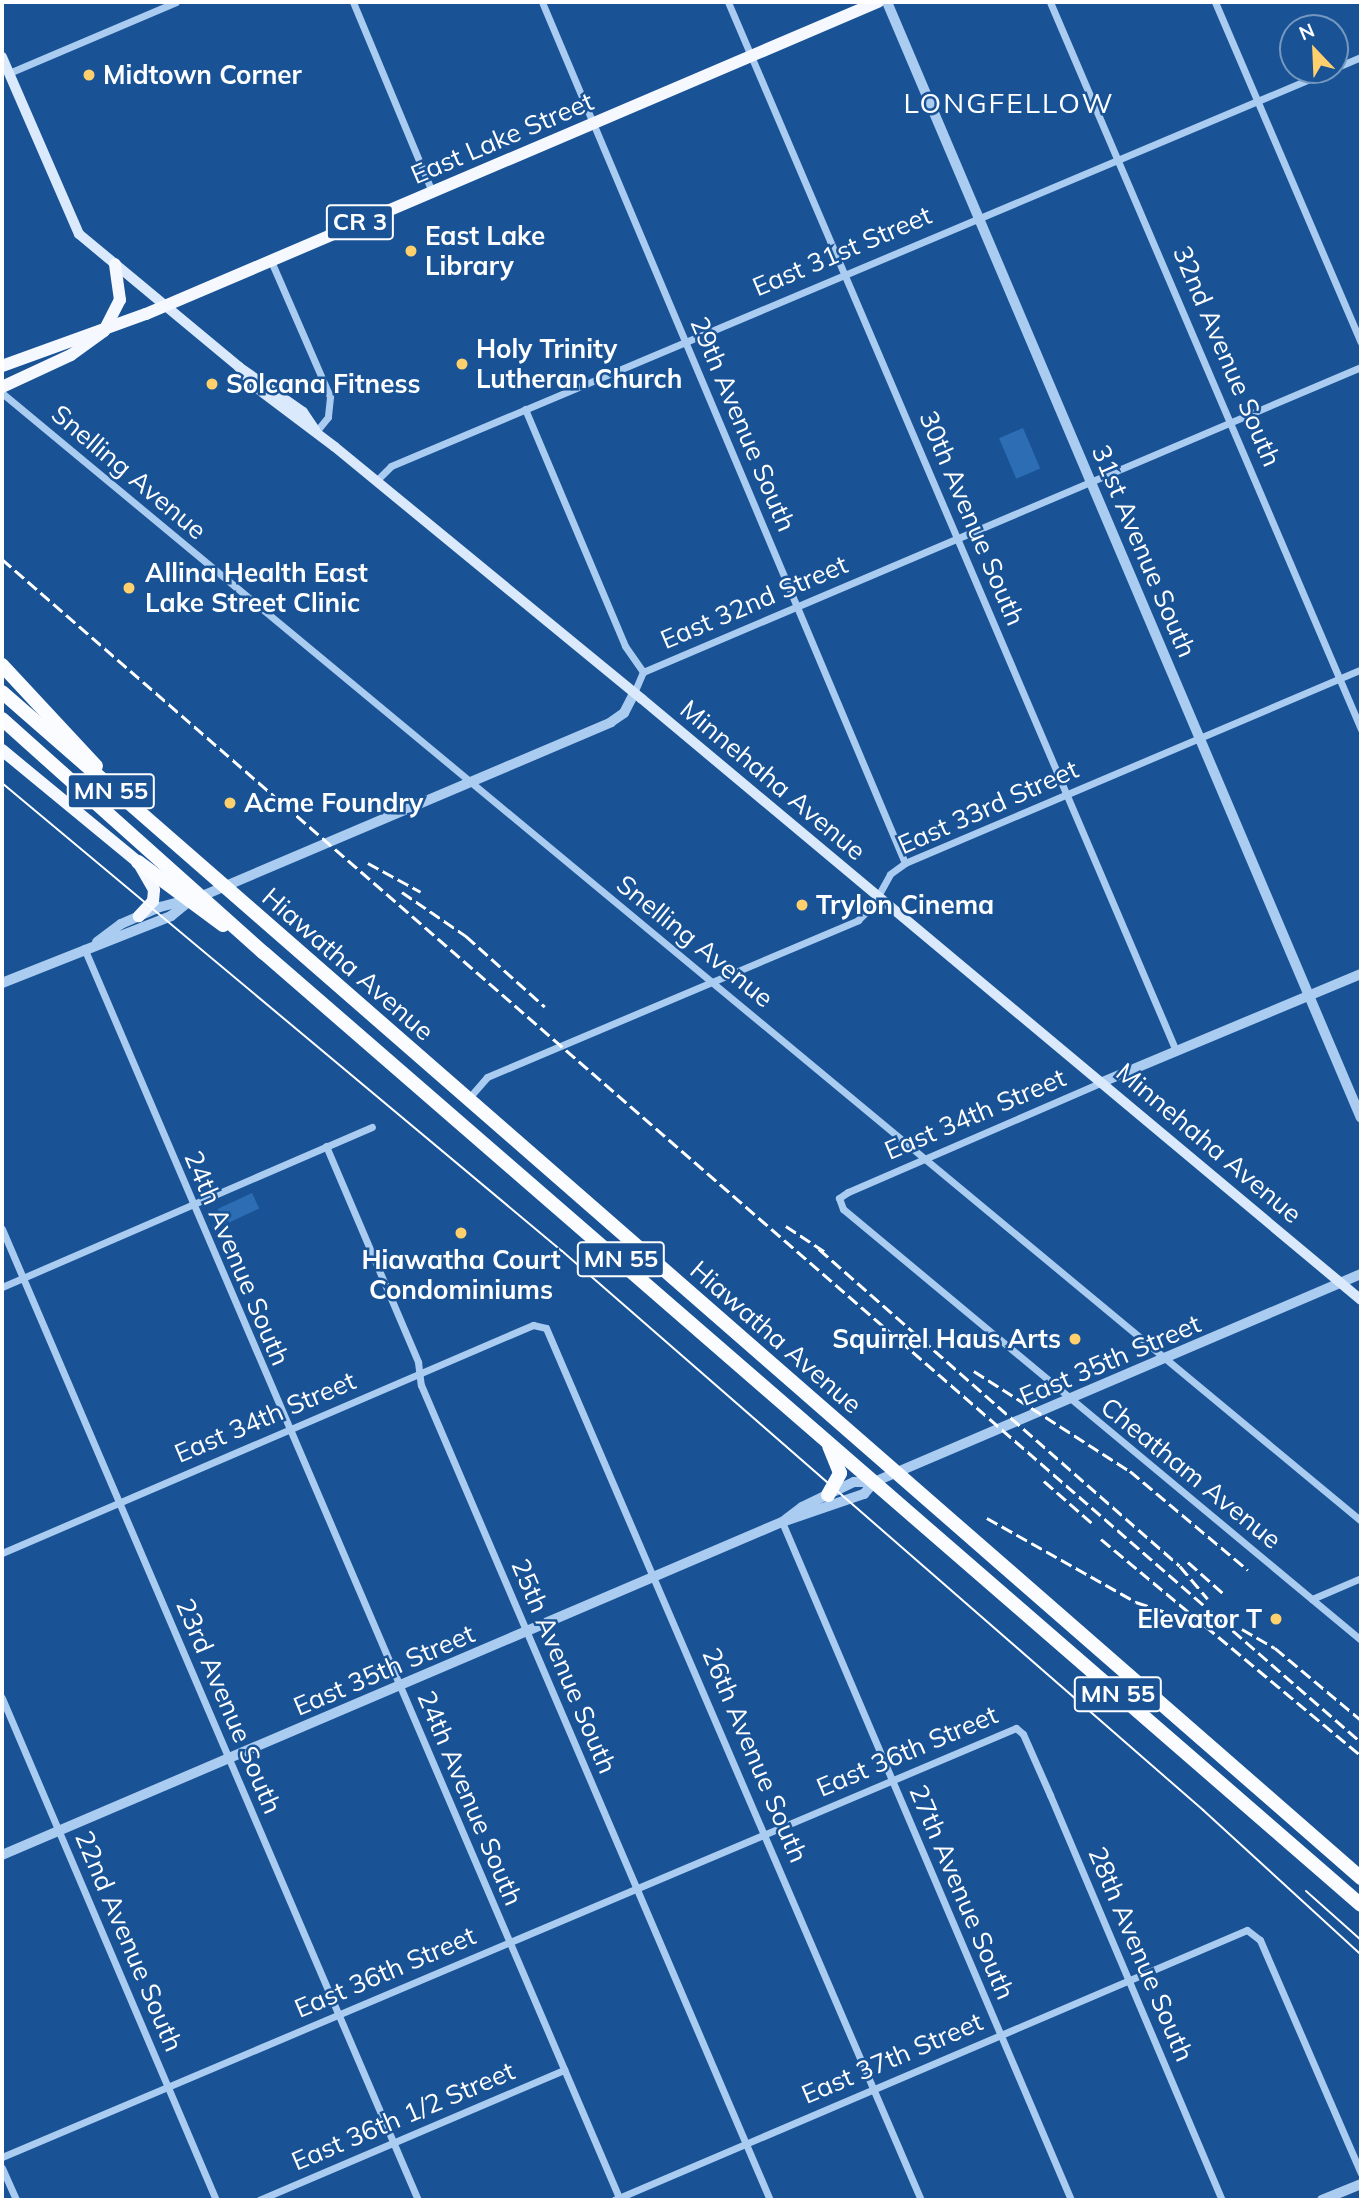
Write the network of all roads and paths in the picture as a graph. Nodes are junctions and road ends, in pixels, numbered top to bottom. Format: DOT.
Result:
graph roads {
  1 [pos="353,2"];
  2 [pos="542,2"];
  3 [pos="728,2"];
  4 [pos="878,2"];
  5 [pos="887,2"];
  6 [pos="1050,2"];
  7 [pos="1215,2"];
  8 [pos="171,3"];
  9 [pos="2,57"];
  10 [pos="751,57"];
  11 [pos="9,73"];
  12 [pos="1296,84"];
  13 [pos="1257,100"];
  14 [pos="590,125"];
  15 [pos="1121,158"];
  16 [pos="432,192"];
  17 [pos="980,216"];
  18 [pos="270,260"];
  19 [pos="116,264"];
  20 [pos="844,274"];
  21 [pos="165,306"];
  22 [pos="104,331"];
  23 [pos="685,341"];
  24 [pos="1361,342"];
  25 [pos="2,366"];
  26 [pos="1361,367"];
  27 [pos="2,387"];
  28 [pos="2,393"];
  29 [pos="525,409"];
  30 [pos="1232,421"];
  31 [pos="316,432"];
  32 [pos="376,481"];
  33 [pos="1092,481"];
  34 [pos="959,537"];
  35 [pos="797,606"];
  36 [pos="2,665"];
  37 [pos="1361,669"];
  38 [pos="643,672"];
  39 [pos="1339,679"];
  40 [pos="2,692"];
  41 [pos="634,693"];
  42 [pos="2,719"];
  43 [pos="1361,729"];
  44 [pos="1199,738"];
  45 [pos="2,750"];
  46 [pos="469,783"];
  47 [pos="1067,795"];
  48 [pos="141,817"];
  49 [pos="138,862"];
  50 [pos="905,863"];
  51 [pos="222,888"];
  52 [pos="202,896"];
  53 [pos="876,898"];
  54 [pos="188,902"];
  55 [pos="139,916"];
  56 [pos="97,942"];
  57 [pos="84,948"];
  58 [pos="264,953"];
  59 [pos="1361,974"];
  60 [pos="713,982"];
  61 [pos="2,983"];
  62 [pos="1311,996"];
  63 [pos="1176,1051"];
  64 [pos="1100,1083"];
  65 [pos="467,1099"];
  66 [pos="1361,1118"];
  67 [pos="372,1127"];
  68 [pos="326,1146"];
  69 [pos="922,1158"];
  70 [pos="839,1198"];
  71 [pos="192,1205"];
  72 [pos="2,1229"];
  73 [pos="1361,1274"];
  74 [pos="23,1278"];
  75 [pos="1341,1282"];
  76 [pos="2,1287"];
  77 [pos="1361,1300"];
  78 [pos="546,1328"];
  79 [pos="1168,1359"];
  80 [pos="419,1374"];
  81 [pos="1069,1400"];
  82 [pos="288,1430"];
  83 [pos="823,1436"];
  84 [pos="895,1474"];
  85 [pos="874,1482"];
  86 [pos="828,1495"];
  87 [pos="119,1503"];
  88 [pos="1361,1521"];
  89 [pos="782,1522"];
  90 [pos="2,1553"];
  91 [pos="654,1577"];
  92 [pos="1361,1578"];
  93 [pos="1312,1599"];
  94 [pos="526,1632"];
  95 [pos="1361,1640"];
  96 [pos="399,1686"];
  97 [pos="2,1698"];
  98 [pos="1016,1728"];
  99 [pos="229,1759"];
  100 [pos="891,1779"];
  101 [pos="59,1831"];
  102 [pos="764,1834"];
  103 [pos="2,1855"];
  104 [pos="1361,1878"];
  105 [pos="636,1887"];
  106 [pos="1361,1905"];
  107 [pos="508,1942"];
  108 [pos="1129,1980"];
  109 [pos="339,2015"];
  110 [pos="1001,2035"];
  111 [pos="564,2070"];
  112 [pos="168,2087"];
  113 [pos="873,2089"];
  114 [pos="393,2143"];
  115 [pos="746,2144"];
  116 [pos="2,2157"];
  117 [pos="2,2168"];
  118 [pos="1361,2172"];
  119 [pos="1361,2184"];
  120 [pos="16,2200"];
  121 [pos="216,2200"];
  122 [pos="259,2200"];
  123 [pos="418,2200"];
  124 [pos="618,2200"];
  125 [pos="770,2200"];
  126 [pos="921,2200"];
  127 [pos="1071,2200"];
  128 [pos="1222,2200"];
  129 [pos="1322,2200"];
  1 -- 16 [label="street"];
  2 -- 14 [label="street, 29th Avenue South"];
  3 -- 10 [label="street, 30th Avenue South"];
  4 -- 10 [label="main road, East Lake Street / CR 3"];
  5 -- 17 [label="street, 31st Avenue South"];
  6 -- 15 [label="street, 32nd Avenue South"];
  7 -- 13 [label="street"];
  8 -- 11 [label="street"];
  9 -- 11 [label="main road"];
  10 -- 14 [label="main road, East Lake Street / CR 3"];
  10 -- 20 [label="street, 30th Avenue South"];
  11 -- 19 [label="main road"];
  12 -- 13 [label="street, East 31st Street"];
  13 -- 15 [label="street, East 31st Street"];
  13 -- 24 [label="street"];
  14 -- 16 [label="main road, East Lake Street / CR 3"];
  14 -- 23 [label="street, 29th Avenue South"];
  15 -- 17 [label="street, East 31st Street"];
  15 -- 30 [label="street, 32nd Avenue South"];
  16 -- 18 [label="main road, East Lake Street / CR 3"];
  17 -- 20 [label="street, East 31st Street"];
  17 -- 33 [label="street, 31st Avenue South"];
  18 -- 21 [label="main road, East Lake Street / CR 3"];
  18 -- 31 [label="street"];
  19 -- 21 [label="main road"];
  19 -- 22 [label="main road"];
  20 -- 23 [label="street, East 31st Street"];
  20 -- 34 [label="street, 30th Avenue South"];
  21 -- 22 [label="main road, East Lake Street / CR 3"];
  21 -- 31 [label="main road, Minnehaha Avenue"];
  22 -- 25 [label="main road, East Lake Street / CR 3"];
  22 -- 27 [label="main road, East Lake Street / CR 3"];
  23 -- 29 [label="street, East 31st Street"];
  23 -- 35 [label="street, 29th Avenue South"];
  26 -- 30 [label="street, East 32nd Street"];
  28 -- 46 [label="street, Snelling Avenue"];
  29 -- 32 [label="street, East 31st Street"];
  29 -- 38 [label="street"];
  30 -- 33 [label="street, East 32nd Street"];
  30 -- 39 [label="street, 32nd Avenue South"];
  31 -- 32 [label="main road, Minnehaha Avenue"];
  32 -- 41 [label="main road, Minnehaha Avenue"];
  33 -- 34 [label="street, East 32nd Street"];
  33 -- 44 [label="street, 31st Avenue South"];
  34 -- 35 [label="street, East 32nd Street"];
  34 -- 47 [label="street, 30th Avenue South"];
  35 -- 38 [label="street, East 32nd Street"];
  35 -- 50 [label="street, 29th Avenue South"];
  36 -- 48 [label="highway"];
  37 -- 39 [label="street, East 33rd Street"];
  38 -- 41 [label="street, East 32nd Street"];
  39 -- 43 [label="street, 32nd Avenue South"];
  39 -- 44 [label="street, East 33rd Street"];
  40 -- 48 [label="highway, Hiawatha Avenue / MN 55"];
  41 -- 46 [label="street, East 32nd Street"];
  41 -- 53 [label="main road, Minnehaha Avenue"];
  42 -- 52 [label="highway, Hiawatha Avenue / MN 55"];
  44 -- 47 [label="street, East 33rd Street"];
  44 -- 62 [label="street, 31st Avenue South"];
  45 -- 49 [label="main road"];
  46 -- 51 [label="street, East 32nd Street"];
  46 -- 60 [label="street, Snelling Avenue"];
  47 -- 50 [label="street, East 33rd Street"];
  47 -- 63 [label="street, 30th Avenue South"];
  48 -- 51 [label="highway, Hiawatha Avenue / MN 55"];
  49 -- 54 [label="highway"];
  49 -- 55 [label="main road"];
  50 -- 53 [label="street, East 33rd Street"];
  51 -- 52 [label="street, East 32nd Street"];
  51 -- 65 [label="highway, Hiawatha Avenue / MN 55"];
  52 -- 54 [label="street, East 32nd Street"];
  52 -- 58 [label="highway, Hiawatha Avenue / MN 55"];
  53 -- 60 [label="street, East 33rd Street"];
  53 -- 64 [label="main road, Minnehaha Avenue"];
  54 -- 55 [label="street, East 32nd Street"];
  54 -- 56 [label="street, East 32nd Street"];
  54 -- 58 [label="highway"];
  55 -- 56 [label="street, East 32nd Street"];
  56 -- 57 [label="street, East 32nd Street"];
  57 -- 61 [label="street, East 32nd Street"];
  57 -- 71 [label="street, 24th Avenue South"];
  58 -- 83 [label="highway, Hiawatha Avenue / MN 55"];
  59 -- 62 [label="street, East 34th Street"];
  60 -- 65 [label="street, East 33rd Street"];
  60 -- 69 [label="street, Snelling Avenue"];
  62 -- 63 [label="street, East 34th Street"];
  62 -- 66 [label="street, 31st Avenue South"];
  63 -- 64 [label="street, East 34th Street"];
  64 -- 69 [label="street, East 34th Street"];
  64 -- 75 [label="main road, Minnehaha Avenue"];
  65 -- 84 [label="highway, Hiawatha Avenue / MN 55"];
  67 -- 68 [label="street"];
  68 -- 71 [label="street"];
  68 -- 80 [label="street, 25th Avenue South"];
  69 -- 70 [label="street, East 34th Street"];
  69 -- 79 [label="street, Snelling Avenue"];
  70 -- 81 [label="street, Cheatham Avenue"];
  71 -- 74 [label="street"];
  71 -- 82 [label="street, 24th Avenue South"];
  72 -- 74 [label="street, 23rd Avenue South"];
  73 -- 75 [label="street, East 35th Street"];
  74 -- 76 [label="street"];
  74 -- 87 [label="street, 23rd Avenue South"];
  75 -- 77 [label="main road, Minnehaha Avenue"];
  75 -- 79 [label="street, East 35th Street"];
  78 -- 80 [label="street, East 34th Street"];
  78 -- 91 [label="street, 26th Avenue South"];
  79 -- 81 [label="street, East 35th Street"];
  79 -- 88 [label="street, Snelling Avenue"];
  80 -- 82 [label="street, East 34th Street"];
  80 -- 94 [label="street, 25th Avenue South"];
  81 -- 84 [label="street, East 35th Street"];
  81 -- 93 [label="street, Cheatham Avenue"];
  82 -- 87 [label="street, East 34th Street"];
  82 -- 96 [label="street, 24th Avenue South"];
  83 -- 85 [label="highway, Hiawatha Avenue / MN 55"];
  83 -- 86 [label="highway"];
  84 -- 85 [label="street, East 35th Street"];
  84 -- 104 [label="highway, Hiawatha Avenue / MN 55"];
  85 -- 86 [label="street, East 35th Street"];
  85 -- 89 [label="street, East 35th Street"];
  85 -- 106 [label="highway, Hiawatha Avenue / MN 55"];
  86 -- 89 [label="street, East 35th Street"];
  87 -- 90 [label="street, East 34th Street"];
  87 -- 99 [label="street, 23rd Avenue South"];
  89 -- 91 [label="street, East 35th Street"];
  89 -- 100 [label="street, 27th Avenue South"];
  91 -- 94 [label="street, East 35th Street"];
  91 -- 102 [label="street, 26th Avenue South"];
  92 -- 93 [label="street"];
  93 -- 95 [label="street, Cheatham Avenue"];
  94 -- 96 [label="street, East 35th Street"];
  94 -- 105 [label="street, 25th Avenue South"];
  96 -- 99 [label="street, East 35th Street"];
  96 -- 107 [label="street, 24th Avenue South"];
  97 -- 101 [label="street, 22nd Avenue South"];
  98 -- 100 [label="street, East 36th Street"];
  98 -- 108 [label="street, 28th Avenue South"];
  99 -- 101 [label="street, East 35th Street"];
  99 -- 109 [label="street, 23rd Avenue South"];
  100 -- 102 [label="street, East 36th Street"];
  100 -- 110 [label="street, 27th Avenue South"];
  101 -- 103 [label="street, East 35th Street"];
  101 -- 112 [label="street, 22nd Avenue South"];
  102 -- 105 [label="street, East 36th Street"];
  102 -- 113 [label="street, 26th Avenue South"];
  105 -- 107 [label="street, East 36th Street"];
  105 -- 115 [label="street, 25th Avenue South"];
  107 -- 109 [label="street, East 36th Street"];
  107 -- 111 [label="street, 24th Avenue South"];
  108 -- 110 [label="street, East 37th Street"];
  108 -- 118 [label="street, East 37th Street"];
  108 -- 128 [label="street, 28th Avenue South"];
  109 -- 112 [label="street, East 36th Street"];
  109 -- 114 [label="street, 23rd Avenue South"];
  110 -- 113 [label="street, East 37th Street"];
  110 -- 127 [label="street, 27th Avenue South"];
  111 -- 114 [label="street, East 36th 1/2 Street"];
  111 -- 124 [label="street, 24th Avenue South"];
  112 -- 116 [label="street, East 36th Street"];
  112 -- 121 [label="street, 22nd Avenue South"];
  113 -- 115 [label="street, East 37th Street"];
  113 -- 126 [label="street, 26th Avenue South"];
  114 -- 122 [label="street, East 36th 1/2 Street"];
  114 -- 123 [label="street, 23rd Avenue South"];
  115 -- 124 [label="street, East 37th Street"];
  115 -- 125 [label="street, 25th Avenue South"];
  117 -- 120 [label="street"];
  119 -- 129 [label="street"];
}
